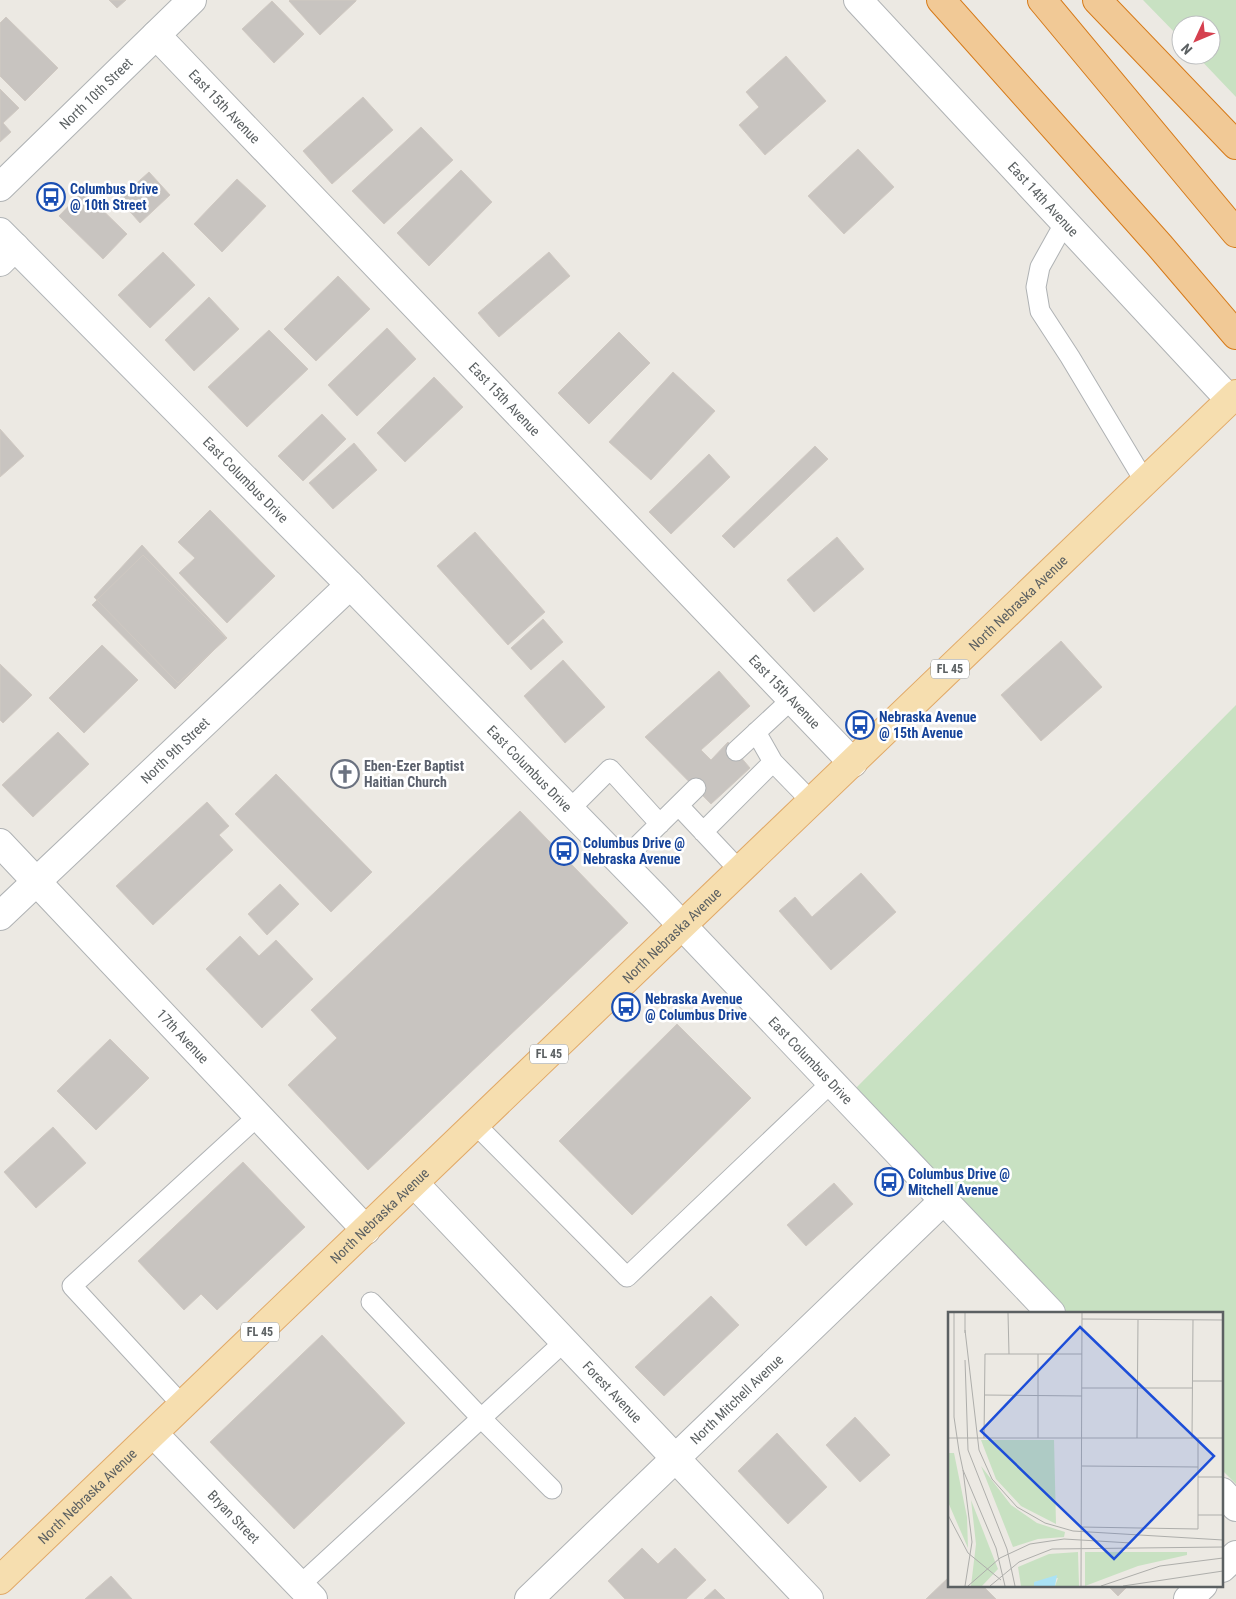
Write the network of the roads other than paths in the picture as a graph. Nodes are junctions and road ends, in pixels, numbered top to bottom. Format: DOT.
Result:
graph roads {
  1 [pos="192,0"];
  2 [pos="858,0"];
  3 [pos="941,0"];
  4 [pos="1042,0"];
  5 [pos="1097,0"];
  6 [pos="156,35"];
  7 [pos="1236,146"];
  8 [pos="0,187"];
  9 [pos="1064,222"];
  10 [pos="1236,233"];
  11 [pos="5,247"];
  12 [pos="1236,334"];
  13 [pos="1233,397"];
  14 [pos="1145,482"];
  15 [pos="350,585"];
  16 [pos="792,699"];
  17 [pos="756,732"];
  18 [pos="736,751"];
  19 [pos="773,762"];
  20 [pos="852,763"];
  21 [pos="696,788"];
  22 [pos="812,802"];
  23 [pos="678,806"];
  24 [pos="569,810"];
  25 [pos="660,824"];
  26 [pos="703,832"];
  27 [pos="0,843"];
  28 [pos="621,862"];
  29 [pos="740,871"];
  30 [pos="36,880"];
  31 [pos="0,916"];
  32 [pos="683,926"];
  33 [pos="832,1082"];
  34 [pos="258,1116"];
  35 [pos="476,1124"];
  36 [pos="414,1183"];
  37 [pos="944,1200"];
  38 [pos="366,1230"];
  39 [pos="371,1302"];
  40 [pos="1050,1312"];
  41 [pos="565,1341"];
  42 [pos="183,1406"];
  43 [pos="481,1418"];
  44 [pos="154,1434"];
  45 [pos="675,1458"];
  46 [pos="552,1489"];
  47 [pos="1224,1494"];
  48 [pos="1236,1507"];
  49 [pos="1236,1555"];
  50 [pos="1224,1566"];
  51 [pos="0,1580"];
  52 [pos="1202,1586"];
  53 [pos="306,1592"];
  54 [pos="529,1599"];
  55 [pos="809,1599"];
  56 [pos="1188,1599"];
  1 -- 6 [label="street, North 10th Street"];
  2 -- 9 [label="street, East 14th Avenue"];
  3 -- 12 [label="highway"];
  4 -- 10 [label="highway"];
  5 -- 7 [label="highway"];
  6 -- 8 [label="street, North 10th Street"];
  6 -- 16 [label="street, East 15th Avenue"];
  9 -- 13 [label="street, East 14th Avenue"];
  9 -- 14 [label="lane"];
  11 -- 15 [label="street, East Columbus Drive"];
  13 -- 14 [label="main road, North Nebraska Avenue / FL 45"];
  14 -- 20 [label="main road, North Nebraska Avenue / FL 45"];
  15 -- 24 [label="street, East Columbus Drive"];
  15 -- 30 [label="street, North 9th Street"];
  16 -- 17 [label="lane"];
  16 -- 20 [label="street, East 15th Avenue"];
  17 -- 18 [label="lane"];
  17 -- 19 [label="lane"];
  19 -- 22 [label="lane"];
  19 -- 26 [label="lane"];
  20 -- 22 [label="main road, North Nebraska Avenue / FL 45"];
  21 -- 23 [label="lane"];
  22 -- 29 [label="main road, North Nebraska Avenue / FL 45"];
  23 -- 25 [label="lane"];
  23 -- 26 [label="lane"];
  24 -- 25 [label="lane"];
  24 -- 28 [label="street, East Columbus Drive"];
  25 -- 28 [label="lane"];
  26 -- 29 [label="lane"];
  27 -- 30 [label="street, 17th Avenue"];
  28 -- 32 [label="street, East Columbus Drive"];
  29 -- 32 [label="main road, North Nebraska Avenue / FL 45"];
  30 -- 31 [label="street, North 9th Street"];
  30 -- 34 [label="street, 17th Avenue"];
  32 -- 33 [label="street, East Columbus Drive"];
  32 -- 35 [label="main road, North Nebraska Avenue / FL 45"];
  33 -- 35 [label="lane"];
  33 -- 37 [label="street, East Columbus Drive"];
  34 -- 38 [label="street, 17th Avenue"];
  34 -- 42 [label="lane"];
  35 -- 36 [label="main road, North Nebraska Avenue / FL 45"];
  36 -- 38 [label="main road, North Nebraska Avenue / FL 45"];
  36 -- 41 [label="street, Forest Avenue"];
  37 -- 40 [label="street, East Columbus Drive"];
  37 -- 45 [label="street, North Mitchell Avenue"];
  38 -- 42 [label="main road, North Nebraska Avenue / FL 45"];
  39 -- 43 [label="lane"];
  41 -- 43 [label="lane"];
  41 -- 45 [label="street, Forest Avenue"];
  42 -- 44 [label="main road, North Nebraska Avenue / FL 45"];
  43 -- 46 [label="lane"];
  43 -- 53 [label="lane"];
  44 -- 51 [label="main road, North Nebraska Avenue / FL 45"];
  44 -- 53 [label="street, Bryan Street"];
  45 -- 54 [label="street, North Mitchell Avenue"];
  45 -- 55 [label="street, Forest Avenue"];
  47 -- 48 [label="street"];
  49 -- 50 [label="street"];
  52 -- 56 [label="street"];
}
